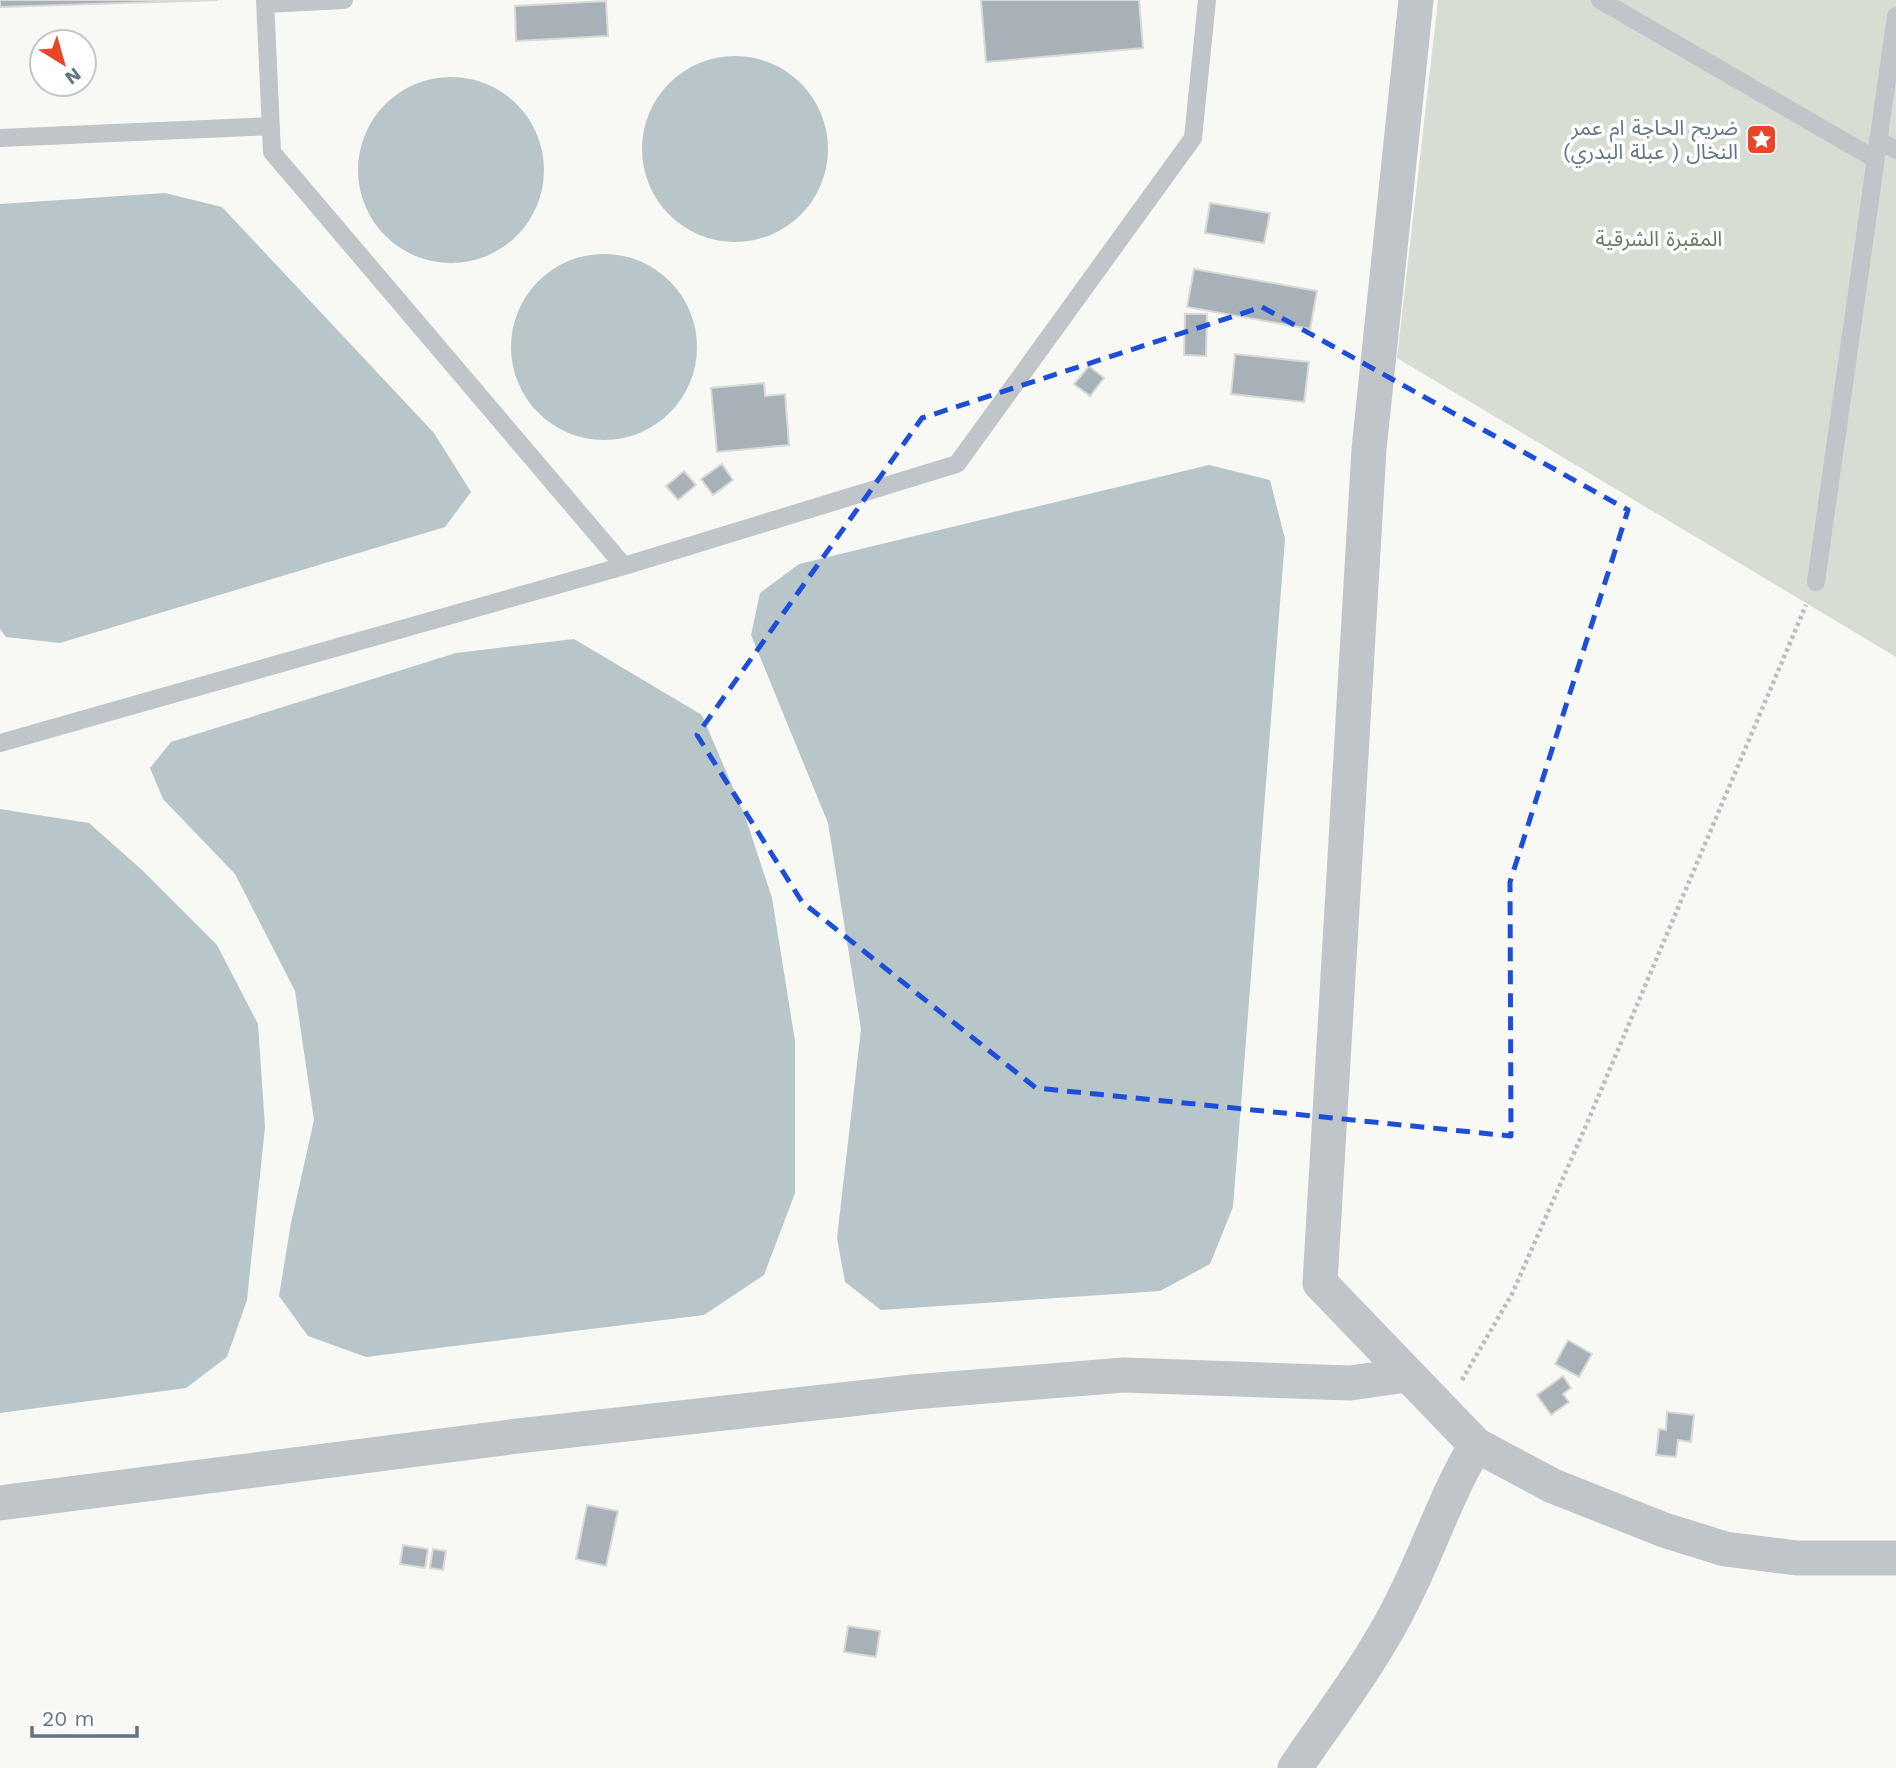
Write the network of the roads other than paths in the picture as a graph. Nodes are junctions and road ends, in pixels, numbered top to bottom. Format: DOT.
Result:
graph roads {
  1 [pos="344,0"];
  2 [pos="1207,0"];
  3 [pos="1416,0"];
  4 [pos="1600,0"];
  5 [pos="265,2"];
  6 [pos="1896,16"];
  7 [pos="271,126"];
  8 [pos="0,138"];
  9 [pos="1878,140"];
  10 [pos="1896,150"];
  11 [pos="1875,159"];
  12 [pos="624,566"];
  13 [pos="1815,582"];
  14 [pos="0,743"];
  15 [pos="1408,1375"];
  16 [pos="1476,1445"];
  17 [pos="0,1503"];
  18 [pos="1896,1558"];
  19 [pos="1295,1768"];
  1 -- 5 [label="lane"];
  2 -- 12 [label="lane"];
  3 -- 15 [label="street"];
  4 -- 11 [label="lane"];
  5 -- 7 [label="lane"];
  6 -- 9 [label="lane"];
  7 -- 8 [label="lane"];
  7 -- 12 [label="lane"];
  9 -- 10 [label="lane"];
  9 -- 11 [label="lane"];
  11 -- 13 [label="lane"];
  12 -- 14 [label="lane"];
  15 -- 16 [label="street"];
  15 -- 17 [label="street"];
  16 -- 18 [label="street"];
  16 -- 19 [label="street"];
}
